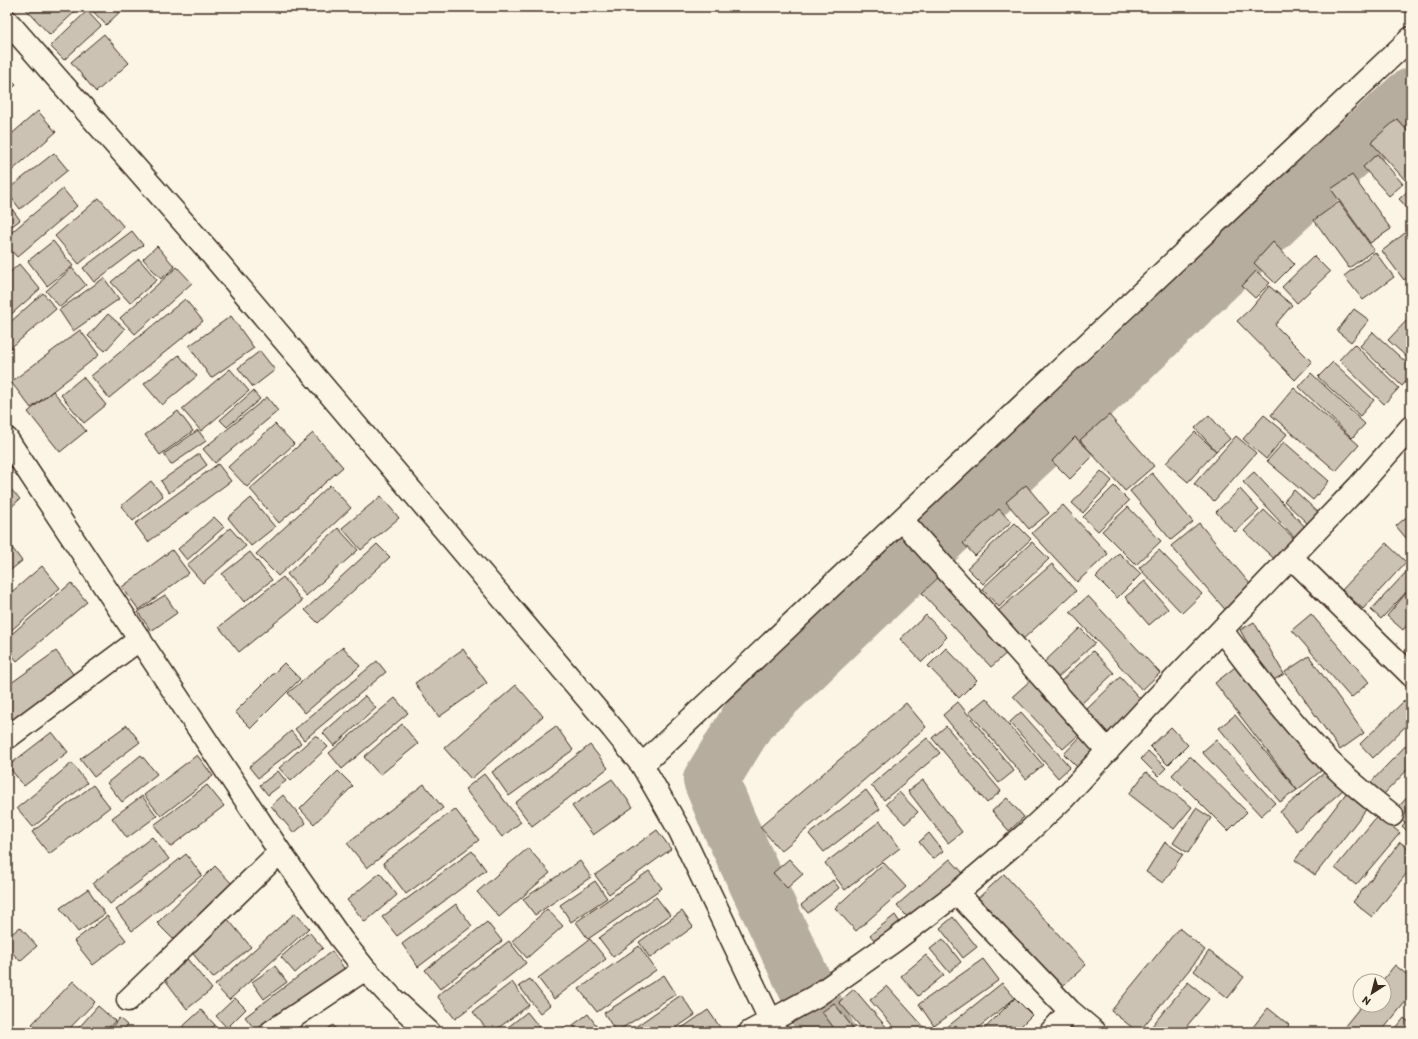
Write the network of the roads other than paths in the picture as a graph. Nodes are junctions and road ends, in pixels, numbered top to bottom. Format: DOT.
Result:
graph roads {
  1 [pos="7,21"];
  2 [pos="1411,38"];
  3 [pos="1411,427"];
  4 [pos="7,439"];
  5 [pos="905,524"];
  6 [pos="1291,557"];
  7 [pos="1222,631"];
  8 [pos="140,638"];
  9 [pos="1411,675"];
  10 [pos="7,738"];
  11 [pos="1108,751"];
  12 [pos="642,765"];
  13 [pos="1392,815"];
  14 [pos="280,852"];
  15 [pos="957,893"];
  16 [pos="365,969"];
  17 [pos="128,1000"];
  18 [pos="1070,1011"];
  19 [pos="778,1021"];
  20 [pos="271,1032"];
  21 [pos="429,1032"];
  22 [pos="750,1032"];
  23 [pos="1051,1032"];
  24 [pos="1095,1032"];
  1 -- 12 [label="street"];
  2 -- 5 [label="street"];
  3 -- 6 [label="street"];
  4 -- 8 [label="street"];
  5 -- 11 [label="street"];
  5 -- 12 [label="street"];
  6 -- 7 [label="street"];
  6 -- 9 [label="street"];
  7 -- 11 [label="street"];
  7 -- 13 [label="street"];
  8 -- 10 [label="street"];
  8 -- 14 [label="street"];
  11 -- 15 [label="street"];
  12 -- 19 [label="street"];
  14 -- 16 [label="street"];
  14 -- 17 [label="street"];
  15 -- 18 [label="street"];
  15 -- 19 [label="street"];
  16 -- 20 [label="street"];
  16 -- 21 [label="street"];
  18 -- 23 [label="street"];
  18 -- 24 [label="street"];
  19 -- 22 [label="street"];
}
